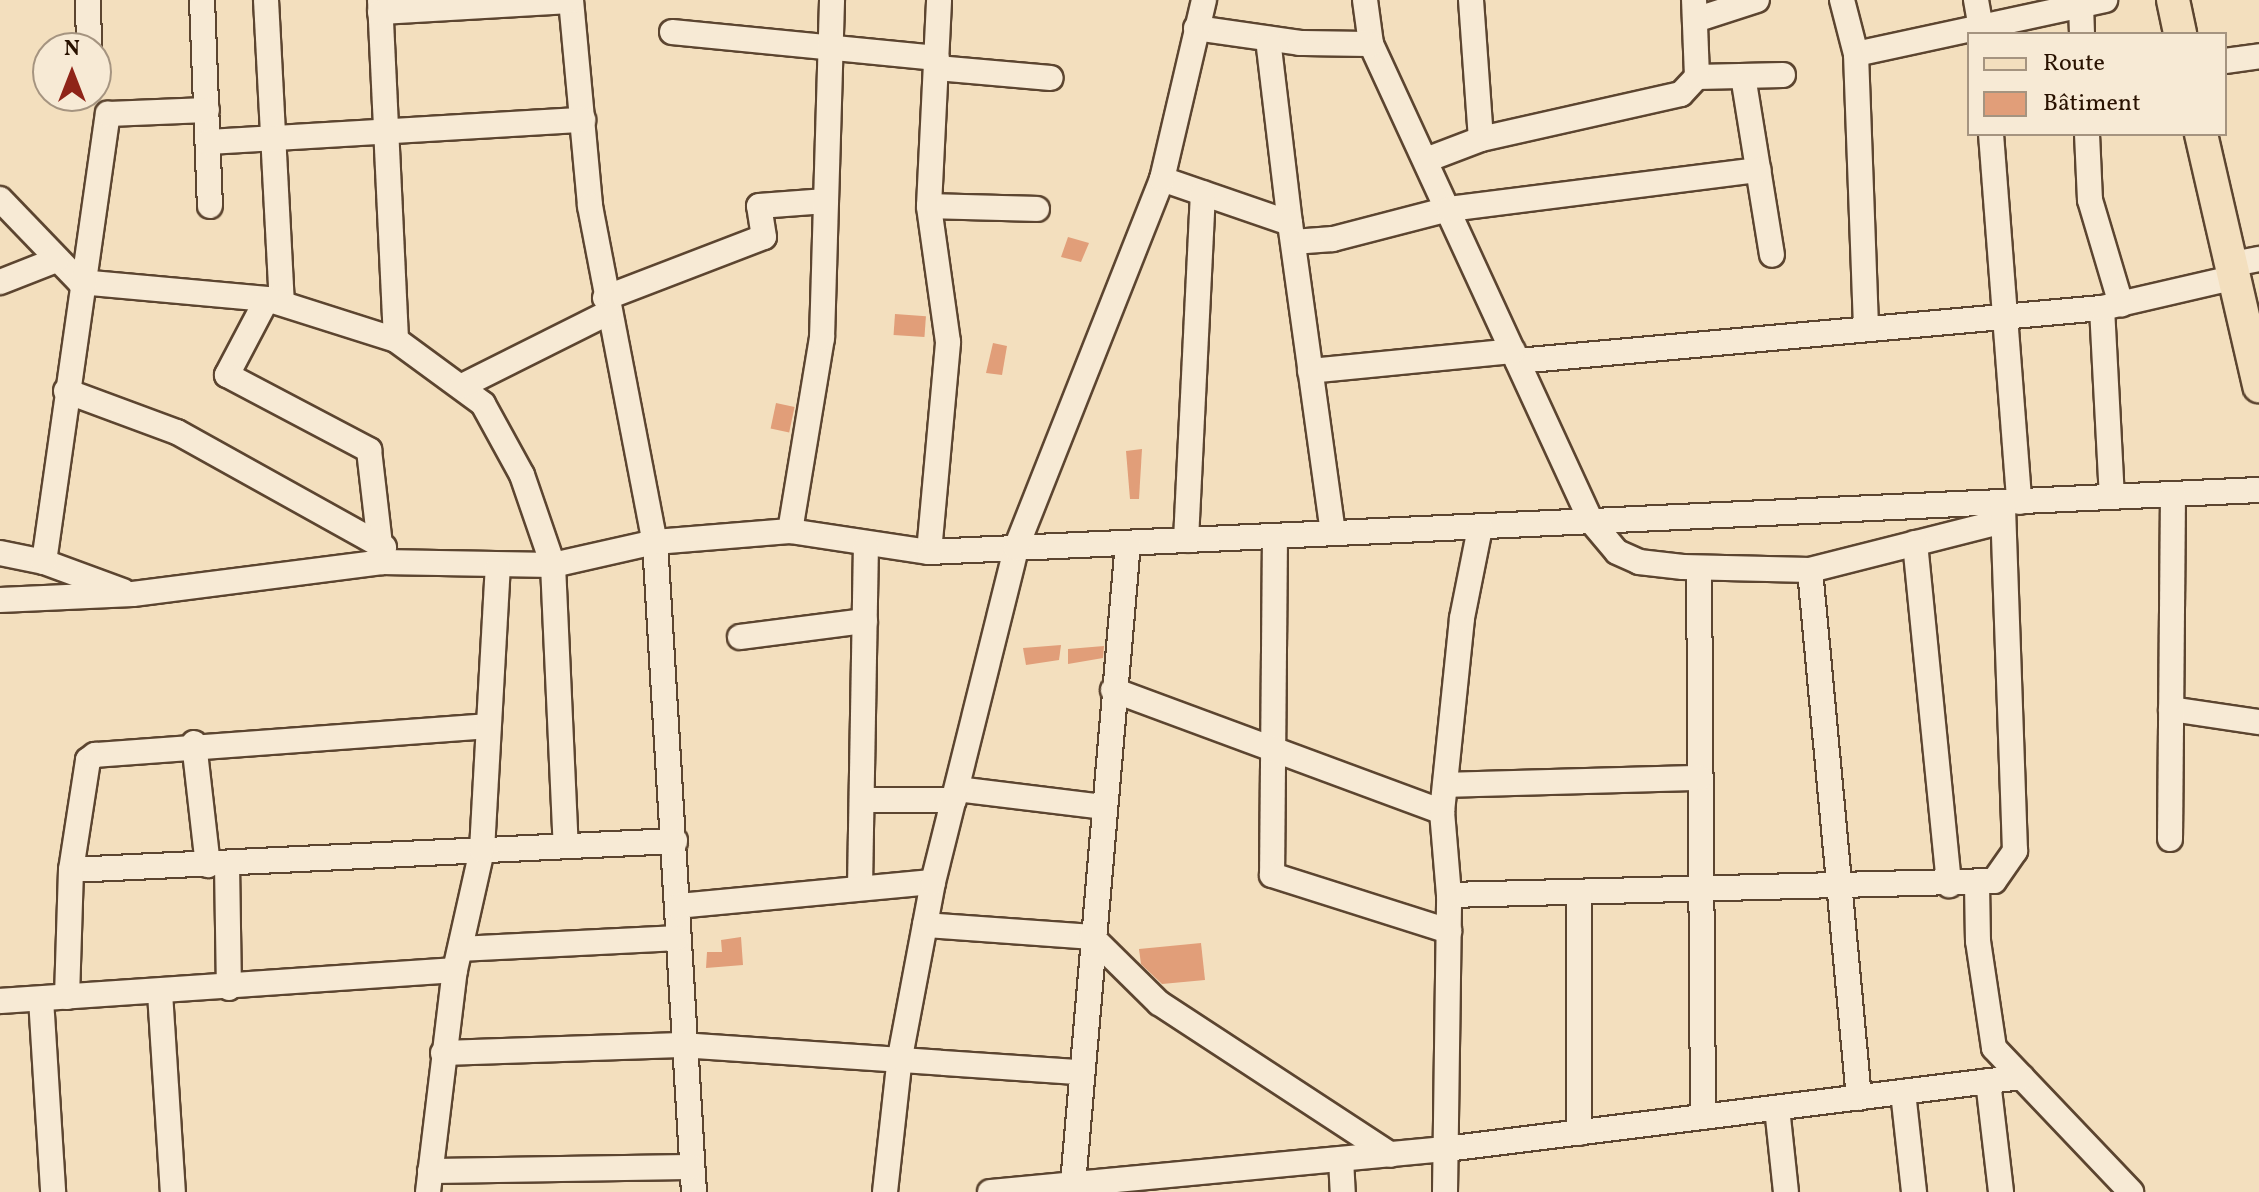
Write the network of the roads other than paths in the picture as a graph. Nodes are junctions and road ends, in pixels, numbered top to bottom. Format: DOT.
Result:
graph roads {
  1 [pos="88,0"];
  2 [pos="202,0"];
  3 [pos="266,0"];
  4 [pos="571,0"];
  5 [pos="832,0"];
  6 [pos="939,0"];
  7 [pos="1204,0"];
  8 [pos="1365,0"];
  9 [pos="1471,0"];
  10 [pos="1757,0"];
  11 [pos="1842,0"];
  12 [pos="1976,0"];
  13 [pos="2105,0"];
  14 [pos="2173,0"];
  15 [pos="2081,5"];
  16 [pos="380,6"];
  17 [pos="1695,10"];
  18 [pos="1196,28"];
  19 [pos="1982,30"];
  20 [pos="89,32"];
  21 [pos="672,32"];
  22 [pos="2082,32"];
  23 [pos="2180,32"];
  24 [pos="1967,33"];
  25 [pos="1268,39"];
  26 [pos="1371,44"];
  27 [pos="829,51"];
  28 [pos="1856,54"];
  29 [pos="2259,56"];
  30 [pos="2227,61"];
  31 [pos="937,63"];
  32 [pos="1783,75"];
  33 [pos="1743,76"];
  34 [pos="1697,77"];
  35 [pos="1051,78"];
  36 [pos="112,106"];
  37 [pos="207,110"];
  38 [pos="100,112"];
  39 [pos="583,120"];
  40 [pos="384,132"];
  41 [pos="1991,136"];
  42 [pos="2087,136"];
  43 [pos="2202,136"];
  44 [pos="277,138"];
  45 [pos="1481,139"];
  46 [pos="208,142"];
  47 [pos="1426,160"];
  48 [pos="1759,170"];
  49 [pos="1162,179"];
  50 [pos="1203,193"];
  51 [pos="0,199"];
  52 [pos="826,201"];
  53 [pos="210,206"];
  54 [pos="929,206"];
  55 [pos="1037,209"];
  56 [pos="1449,209"];
  57 [pos="1292,233"];
  58 [pos="1772,255"];
  59 [pos="56,260"];
  60 [pos="2246,263"];
  61 [pos="0,282"];
  62 [pos="80,282"];
  63 [pos="275,300"];
  64 [pos="607,305"];
  65 [pos="2112,306"];
  66 [pos="2006,317"];
  67 [pos="1866,329"];
  68 [pos="396,340"];
  69 [pos="1515,356"];
  70 [pos="1310,371"];
  71 [pos="462,386"];
  72 [pos="2259,386"];
  73 [pos="66,391"];
  74 [pos="2259,490"];
  75 [pos="2173,494"];
  76 [pos="2112,497"];
  77 [pos="2008,508"];
  78 [pos="1591,521"];
  79 [pos="1480,528"];
  80 [pos="790,531"];
  81 [pos="1333,533"];
  82 [pos="1275,536"];
  83 [pos="1186,540"];
  84 [pos="655,542"];
  85 [pos="1128,543"];
  86 [pos="1915,543"];
  87 [pos="866,546"];
  88 [pos="1016,548"];
  89 [pos="929,552"];
  90 [pos="0,553"];
  91 [pos="383,554"];
  92 [pos="44,562"];
  93 [pos="553,565"];
  94 [pos="498,566"];
  95 [pos="1699,568"];
  96 [pos="1810,570"];
  97 [pos="133,594"];
  98 [pos="0,600"];
  99 [pos="865,621"];
  100 [pos="740,637"];
  101 [pos="1113,690"];
  102 [pos="2171,709"];
  103 [pos="2259,722"];
  104 [pos="488,726"];
  105 [pos="194,743"];
  106 [pos="1277,750"];
  107 [pos="1700,778"];
  108 [pos="1445,785"];
  109 [pos="955,794"];
  110 [pos="862,800"];
  111 [pos="1103,807"];
  112 [pos="1442,812"];
  113 [pos="2170,839"];
  114 [pos="675,841"];
  115 [pos="566,846"];
  116 [pos="482,850"];
  117 [pos="218,864"];
  118 [pos="71,870"];
  119 [pos="933,882"];
  120 [pos="1977,884"];
  121 [pos="1949,885"];
  122 [pos="860,887"];
  123 [pos="1840,889"];
  124 [pos="1700,891"];
  125 [pos="1579,893"];
  126 [pos="1449,895"];
  127 [pos="678,906"];
  128 [pos="925,925"];
  129 [pos="1449,931"];
  130 [pos="1092,937"];
  131 [pos="677,938"];
  132 [pos="458,959"];
  133 [pos="229,988"];
  134 [pos="160,993"];
  135 [pos="67,997"];
  136 [pos="41,999"];
  137 [pos="0,1001"];
  138 [pos="681,1045"];
  139 [pos="443,1053"];
  140 [pos="900,1057"];
  141 [pos="1080,1072"];
  142 [pos="2022,1077"];
  143 [pos="1988,1081"];
  144 [pos="1903,1092"];
  145 [pos="1859,1098"];
  146 [pos="1777,1108"];
  147 [pos="1703,1117"];
  148 [pos="1579,1133"];
  149 [pos="1446,1149"];
  150 [pos="1391,1155"];
  151 [pos="1341,1159"];
  152 [pos="692,1167"];
  153 [pos="1233,1181"];
  154 [pos="429,1182"];
  155 [pos="1129,1186"];
  156 [pos="1057,1188"];
  157 [pos="53,1192"];
  158 [pos="173,1192"];
  159 [pos="694,1192"];
  160 [pos="885,1192"];
  161 [pos="990,1192"];
  162 [pos="1343,1192"];
  163 [pos="1445,1192"];
  164 [pos="1786,1192"];
  165 [pos="1914,1192"];
  166 [pos="2001,1192"];
  167 [pos="2131,1192"];
  1 -- 20 [label="street"];
  2 -- 37 [label="street"];
  3 -- 44 [label="street"];
  4 -- 16 [label="street"];
  4 -- 39 [label="street"];
  5 -- 27 [label="street"];
  6 -- 31 [label="street"];
  7 -- 18 [label="street"];
  8 -- 26 [label="street"];
  9 -- 45 [label="street"];
  10 -- 17 [label="street"];
  11 -- 28 [label="street"];
  12 -- 19 [label="street"];
  13 -- 15 [label="street"];
  14 -- 23 [label="main road"];
  15 -- 19 [label="street"];
  15 -- 22 [label="street"];
  16 -- 40 [label="street"];
  17 -- 34 [label="street"];
  18 -- 25 [label="street"];
  18 -- 49 [label="street"];
  21 -- 27 [label="street"];
  24 -- 28 [label="street"];
  25 -- 26 [label="street"];
  25 -- 57 [label="street"];
  26 -- 47 [label="street"];
  27 -- 31 [label="street"];
  27 -- 52 [label="street"];
  28 -- 67 [label="street"];
  29 -- 30 [label="street"];
  31 -- 35 [label="street"];
  31 -- 54 [label="street"];
  32 -- 33 [label="street"];
  33 -- 34 [label="street"];
  33 -- 48 [label="street"];
  34 -- 45 [label="street"];
  36 -- 37 [label="street"];
  37 -- 46 [label="street"];
  38 -- 62 [label="street"];
  39 -- 40 [label="street"];
  39 -- 64 [label="street"];
  40 -- 44 [label="street"];
  40 -- 68 [label="street"];
  41 -- 66 [label="street"];
  42 -- 65 [label="street"];
  43 -- 60 [label="main road"];
  44 -- 46 [label="street"];
  44 -- 63 [label="street"];
  45 -- 47 [label="street"];
  46 -- 53 [label="street"];
  47 -- 56 [label="street"];
  48 -- 56 [label="street"];
  48 -- 58 [label="street"];
  49 -- 50 [label="street"];
  49 -- 88 [label="street"];
  50 -- 57 [label="street"];
  50 -- 83 [label="street"];
  51 -- 59 [label="street"];
  52 -- 64 [label="street"];
  52 -- 80 [label="street"];
  54 -- 55 [label="street"];
  54 -- 89 [label="street"];
  56 -- 57 [label="street"];
  56 -- 69 [label="street"];
  57 -- 70 [label="street"];
  59 -- 61 [label="street"];
  59 -- 62 [label="street"];
  60 -- 65 [label="street"];
  60 -- 72 [label="main road"];
  62 -- 63 [label="street"];
  62 -- 73 [label="street"];
  63 -- 68 [label="street"];
  63 -- 91 [label="street"];
  64 -- 71 [label="street"];
  64 -- 84 [label="street"];
  65 -- 66 [label="street"];
  65 -- 76 [label="street"];
  66 -- 67 [label="street"];
  66 -- 77 [label="street"];
  67 -- 69 [label="street"];
  68 -- 71 [label="street"];
  69 -- 70 [label="street"];
  69 -- 78 [label="street"];
  70 -- 81 [label="street"];
  71 -- 93 [label="street"];
  73 -- 91 [label="street"];
  73 -- 92 [label="street"];
  74 -- 75 [label="street"];
  75 -- 76 [label="street"];
  75 -- 102 [label="street"];
  76 -- 77 [label="street"];
  77 -- 78 [label="street"];
  77 -- 86 [label="street"];
  77 -- 120 [label="street"];
  78 -- 79 [label="street"];
  78 -- 95 [label="street"];
  79 -- 81 [label="street"];
  79 -- 108 [label="street"];
  80 -- 84 [label="street"];
  80 -- 87 [label="street"];
  81 -- 82 [label="street"];
  82 -- 83 [label="street"];
  82 -- 106 [label="street"];
  83 -- 85 [label="street"];
  84 -- 93 [label="street"];
  84 -- 114 [label="street"];
  85 -- 88 [label="street"];
  85 -- 101 [label="street"];
  86 -- 96 [label="street"];
  86 -- 121 [label="street"];
  87 -- 89 [label="street"];
  87 -- 99 [label="street"];
  88 -- 89 [label="street"];
  88 -- 109 [label="street"];
  90 -- 92 [label="street"];
  91 -- 94 [label="street"];
  91 -- 97 [label="street"];
  92 -- 97 [label="street"];
  93 -- 94 [label="street"];
  93 -- 115 [label="street"];
  94 -- 104 [label="street"];
  95 -- 96 [label="street"];
  95 -- 107 [label="street"];
  96 -- 123 [label="street"];
  97 -- 98 [label="street"];
  99 -- 100 [label="street"];
  99 -- 110 [label="street"];
  101 -- 106 [label="street"];
  101 -- 111 [label="street"];
  102 -- 103 [label="street"];
  102 -- 113 [label="street"];
  104 -- 105 [label="street"];
  104 -- 116 [label="street"];
  105 -- 117 [label="street"];
  105 -- 118 [label="street"];
  106 -- 112 [label="street"];
  106 -- 129 [label="street"];
  107 -- 108 [label="street"];
  107 -- 124 [label="street"];
  108 -- 112 [label="street"];
  109 -- 110 [label="street"];
  109 -- 111 [label="street"];
  109 -- 119 [label="street"];
  110 -- 122 [label="street"];
  111 -- 130 [label="street"];
  112 -- 126 [label="street"];
  114 -- 115 [label="street"];
  114 -- 127 [label="street"];
  115 -- 116 [label="street"];
  116 -- 117 [label="street"];
  116 -- 132 [label="street"];
  117 -- 118 [label="street"];
  117 -- 133 [label="street"];
  118 -- 135 [label="street"];
  119 -- 122 [label="street"];
  119 -- 128 [label="street"];
  120 -- 121 [label="street"];
  120 -- 142 [label="street"];
  121 -- 123 [label="street"];
  122 -- 127 [label="street"];
  123 -- 124 [label="street"];
  123 -- 145 [label="street"];
  124 -- 125 [label="street"];
  124 -- 147 [label="street"];
  125 -- 126 [label="street"];
  125 -- 148 [label="street"];
  126 -- 129 [label="street"];
  127 -- 131 [label="street"];
  128 -- 130 [label="street"];
  128 -- 140 [label="street"];
  129 -- 149 [label="street"];
  130 -- 141 [label="street"];
  130 -- 150 [label="street"];
  131 -- 132 [label="street"];
  131 -- 138 [label="street"];
  132 -- 133 [label="street"];
  132 -- 139 [label="street"];
  133 -- 134 [label="street"];
  134 -- 135 [label="street"];
  134 -- 158 [label="street"];
  135 -- 136 [label="street"];
  136 -- 137 [label="street"];
  136 -- 157 [label="street"];
  138 -- 139 [label="street"];
  138 -- 140 [label="street"];
  138 -- 152 [label="street"];
  139 -- 154 [label="street"];
  140 -- 141 [label="street"];
  140 -- 160 [label="street"];
  141 -- 156 [label="street"];
  142 -- 143 [label="street"];
  142 -- 167 [label="street"];
  143 -- 144 [label="street"];
  143 -- 166 [label="street"];
  144 -- 145 [label="street"];
  144 -- 165 [label="street"];
  145 -- 146 [label="street"];
  146 -- 147 [label="street"];
  146 -- 164 [label="street"];
  147 -- 148 [label="street"];
  148 -- 149 [label="street"];
  149 -- 150 [label="street"];
  149 -- 163 [label="street"];
  150 -- 151 [label="street"];
  151 -- 153 [label="street"];
  151 -- 162 [label="street"];
  152 -- 154 [label="street"];
  152 -- 159 [label="street"];
  153 -- 155 [label="street"];
  155 -- 156 [label="street"];
  156 -- 161 [label="street"];
}
